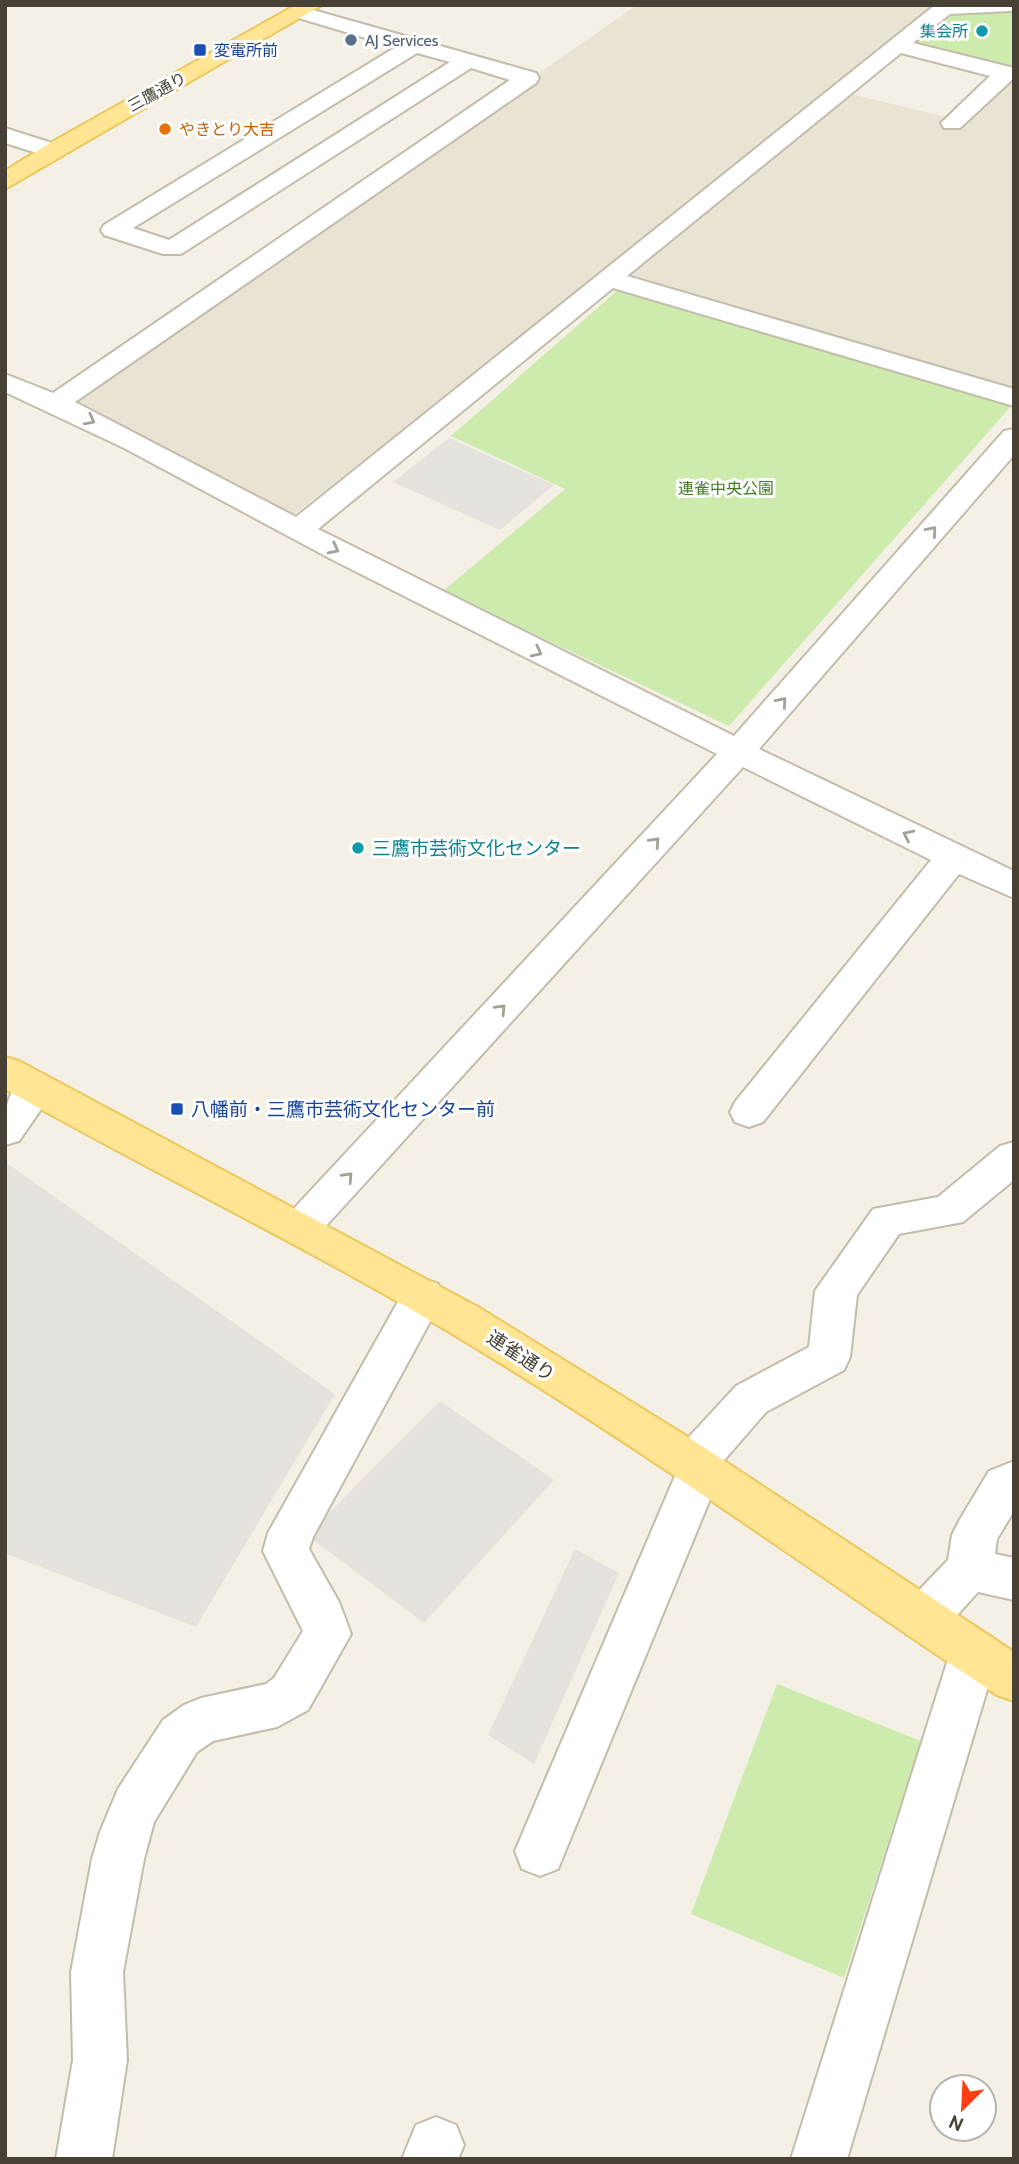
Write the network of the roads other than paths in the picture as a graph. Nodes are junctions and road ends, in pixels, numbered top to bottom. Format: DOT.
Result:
graph roads {
  1 [pos="1010,5"];
  2 [pos="944,7"];
  3 [pos="305,9"];
  4 [pos="897,45"];
  5 [pos="414,46"];
  6 [pos="467,61"];
  7 [pos="952,123"];
  8 [pos="5,135"];
  9 [pos="52,151"];
  10 [pos="5,182"];
  11 [pos="609,279"];
  12 [pos="5,382"];
  13 [pos="1014,398"];
  14 [pos="56,402"];
  15 [pos="1014,437"];
  16 [pos="298,530"];
  17 [pos="737,753"];
  18 [pos="953,857"];
  19 [pos="1014,886"];
  20 [pos="21,1080"];
  21 [pos="749,1112"];
  22 [pos="5,1130"];
  23 [pos="1014,1157"];
  24 [pos="302,1227"];
  25 [pos="423,1296"];
  26 [pos="696,1468"];
  27 [pos="1014,1480"];
  28 [pos="969,1569"];
  29 [pos="1014,1578"];
  30 [pos="923,1619"];
  31 [pos="994,1666"];
  32 [pos="540,1851"];
  33 [pos="84,2159"];
  34 [pos="819,2159"];
  1 -- 2 [label="street"];
  2 -- 4 [label="street"];
  3 -- 5 [label="street"];
  3 -- 9 [label="main road, 三鷹通り"];
  4 -- 7 [label="street"];
  4 -- 11 [label="street"];
  5 -- 6 [label="street"];
  5 -- 6 [label="street"];
  6 -- 14 [label="street"];
  8 -- 9 [label="street"];
  9 -- 10 [label="main road, 三鷹通り"];
  11 -- 13 [label="street"];
  11 -- 16 [label="street"];
  12 -- 14 [label="street"];
  14 -- 16 [label="street, one-way"];
  17 -- 15 [label="street, one-way"];
  16 -- 17 [label="street, one-way"];
  18 -- 17 [label="street, one-way"];
  24 -- 17 [label="street, one-way"];
  18 -- 19 [label="street"];
  18 -- 21 [label="street"];
  20 -- 22 [label="street"];
  20 -- 24 [label="main road, 連雀通り"];
  23 -- 26 [label="street"];
  24 -- 25 [label="main road, 連雀通り"];
  25 -- 26 [label="main road, 連雀通り"];
  25 -- 33 [label="street"];
  26 -- 30 [label="main road, 連雀通り"];
  26 -- 32 [label="street"];
  27 -- 28 [label="street"];
  28 -- 29 [label="street"];
  28 -- 30 [label="street"];
  30 -- 31 [label="main road, 連雀通り"];
  31 -- 34 [label="street"];
}
